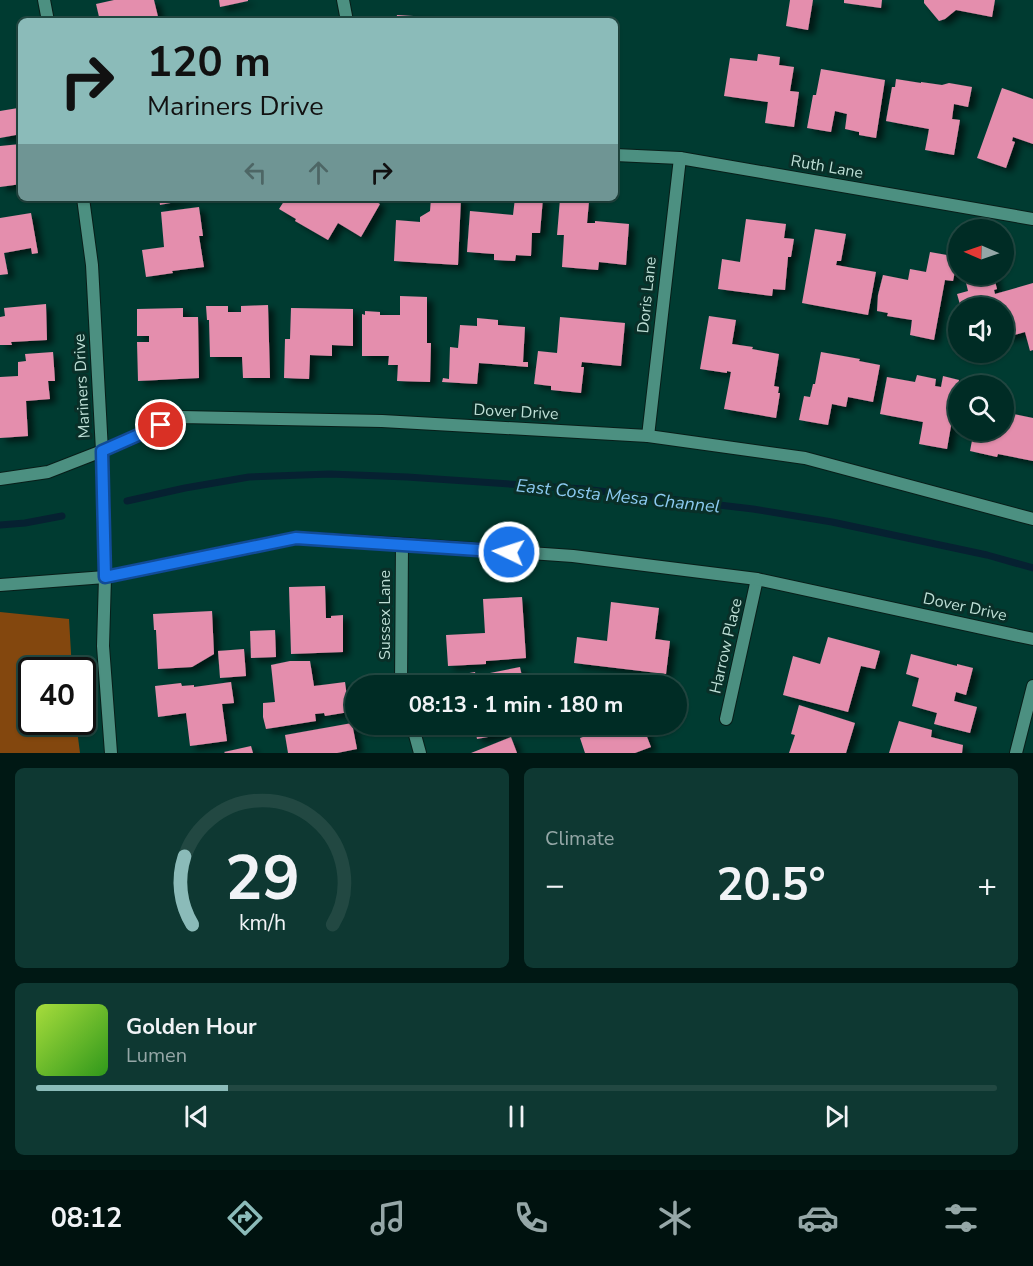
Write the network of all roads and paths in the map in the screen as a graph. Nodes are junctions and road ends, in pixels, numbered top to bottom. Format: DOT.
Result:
graph roads {
  1 [pos="44,0"];
  2 [pos="343,0"];
  3 [pos="47,18"];
  4 [pos="346,18"];
  5 [pos="618,155"];
  6 [pos="680,158"];
  7 [pos="83,201"];
  8 [pos="1033,219"];
  9 [pos="648,436"];
  10 [pos="102,451"];
  11 [pos="0,479"];
  12 [pos="1033,519"];
  13 [pos="402,544"];
  14 [pos="105,577"];
  15 [pos="757,579"];
  16 [pos="0,585"];
  17 [pos="1033,639"];
  18 [pos="401,675"];
  19 [pos="1033,686"];
  20 [pos="726,719"];
  21 [pos="415,735"];
  22 [pos="111,753"];
  23 [pos="420,753"];
  24 [pos="1016,753"];
  1 -- 3 [label="street"];
  2 -- 4 [label="street"];
  5 -- 6 [label="street, Ruth Lane"];
  6 -- 8 [label="street, Ruth Lane"];
  6 -- 9 [label="street, Doris Lane"];
  7 -- 10 [label="street, Mariners Drive"];
  9 -- 10 [label="street, Dover Drive"];
  9 -- 12 [label="street, Dover Drive"];
  10 -- 11 [label="street, Dover Drive"];
  10 -- 14 [label="street, Mariners Drive"];
  13 -- 14 [label="street, Dover Drive"];
  13 -- 15 [label="street, Dover Drive"];
  13 -- 18 [label="street, Sussex Lane"];
  14 -- 16 [label="street, Dover Drive"];
  14 -- 22 [label="street, Mariners Drive"];
  15 -- 17 [label="street, Dover Drive"];
  15 -- 20 [label="street, Harrow Place"];
  19 -- 24 [label="street"];
  21 -- 23 [label="street"];
}
